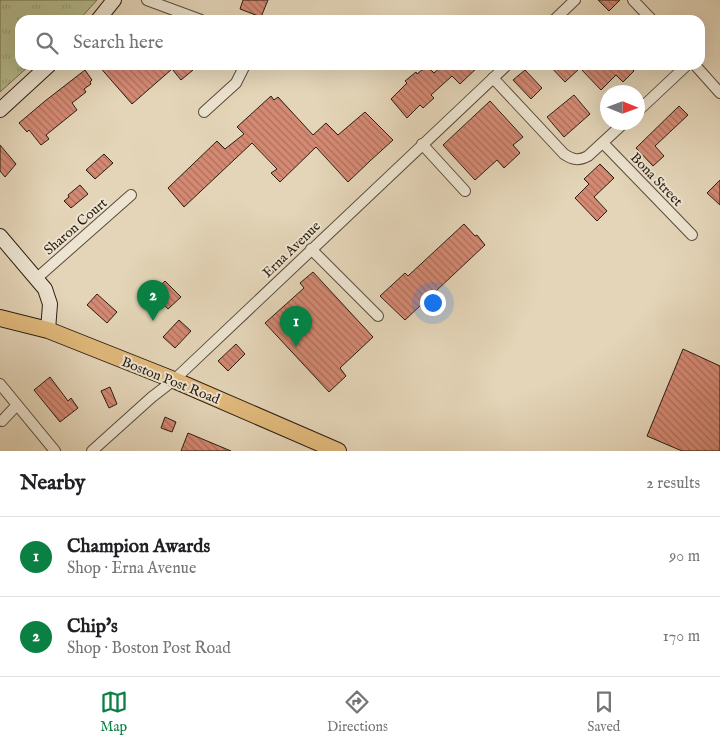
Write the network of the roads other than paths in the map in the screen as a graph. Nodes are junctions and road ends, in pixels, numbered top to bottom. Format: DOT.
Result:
graph roads {
  1 [pos="114,0"];
  2 [pos="147,0"];
  3 [pos="576,0"];
  4 [pos="633,0"];
  5 [pos="102,15"];
  6 [pos="188,15"];
  7 [pos="560,15"];
  8 [pos="647,15"];
  9 [pos="44,70"];
  10 [pos="242,70"];
  11 [pos="502,70"];
  12 [pos="682,70"];
  13 [pos="699,70"];
  14 [pos="493,78"];
  15 [pos="720,93"];
  16 [pos="645,104"];
  17 [pos="0,110"];
  18 [pos="204,112"];
  19 [pos="617,130"];
  20 [pos="603,143"];
  21 [pos="422,144"];
  22 [pos="465,191"];
  23 [pos="131,195"];
  24 [pos="692,235"];
  25 [pos="0,236"];
  26 [pos="311,249"];
  27 [pos="37,278"];
  28 [pos="378,316"];
  29 [pos="0,318"];
  30 [pos="48,330"];
  31 [pos="174,380"];
  32 [pos="0,384"];
  33 [pos="16,406"];
  34 [pos="2,421"];
  35 [pos="55,451"];
  36 [pos="92,451"];
  37 [pos="338,451"];
  1 -- 5 [label="street"];
  2 -- 6 [label="street"];
  3 -- 7 [label="street"];
  4 -- 8 [label="street"];
  9 -- 17 [label="street"];
  10 -- 18 [label="street"];
  11 -- 14 [label="street, Erna Avenue"];
  12 -- 16 [label="street"];
  13 -- 15 [label="street"];
  14 -- 20 [label="street"];
  14 -- 21 [label="street, Erna Avenue"];
  19 -- 20 [label="street"];
  20 -- 24 [label="street, Bona Street"];
  21 -- 22 [label="street"];
  21 -- 26 [label="street, Erna Avenue"];
  23 -- 27 [label="street, Sharon Court"];
  25 -- 27 [label="street"];
  26 -- 28 [label="street"];
  26 -- 31 [label="street, Erna Avenue"];
  27 -- 30 [label="street"];
  29 -- 30 [label="main road, Boston Post Road"];
  30 -- 31 [label="main road, Boston Post Road"];
  31 -- 36 [label="street, Erna Avenue"];
  31 -- 37 [label="main road, Boston Post Road"];
  32 -- 33 [label="street"];
  33 -- 34 [label="street"];
  33 -- 35 [label="street"];
}
